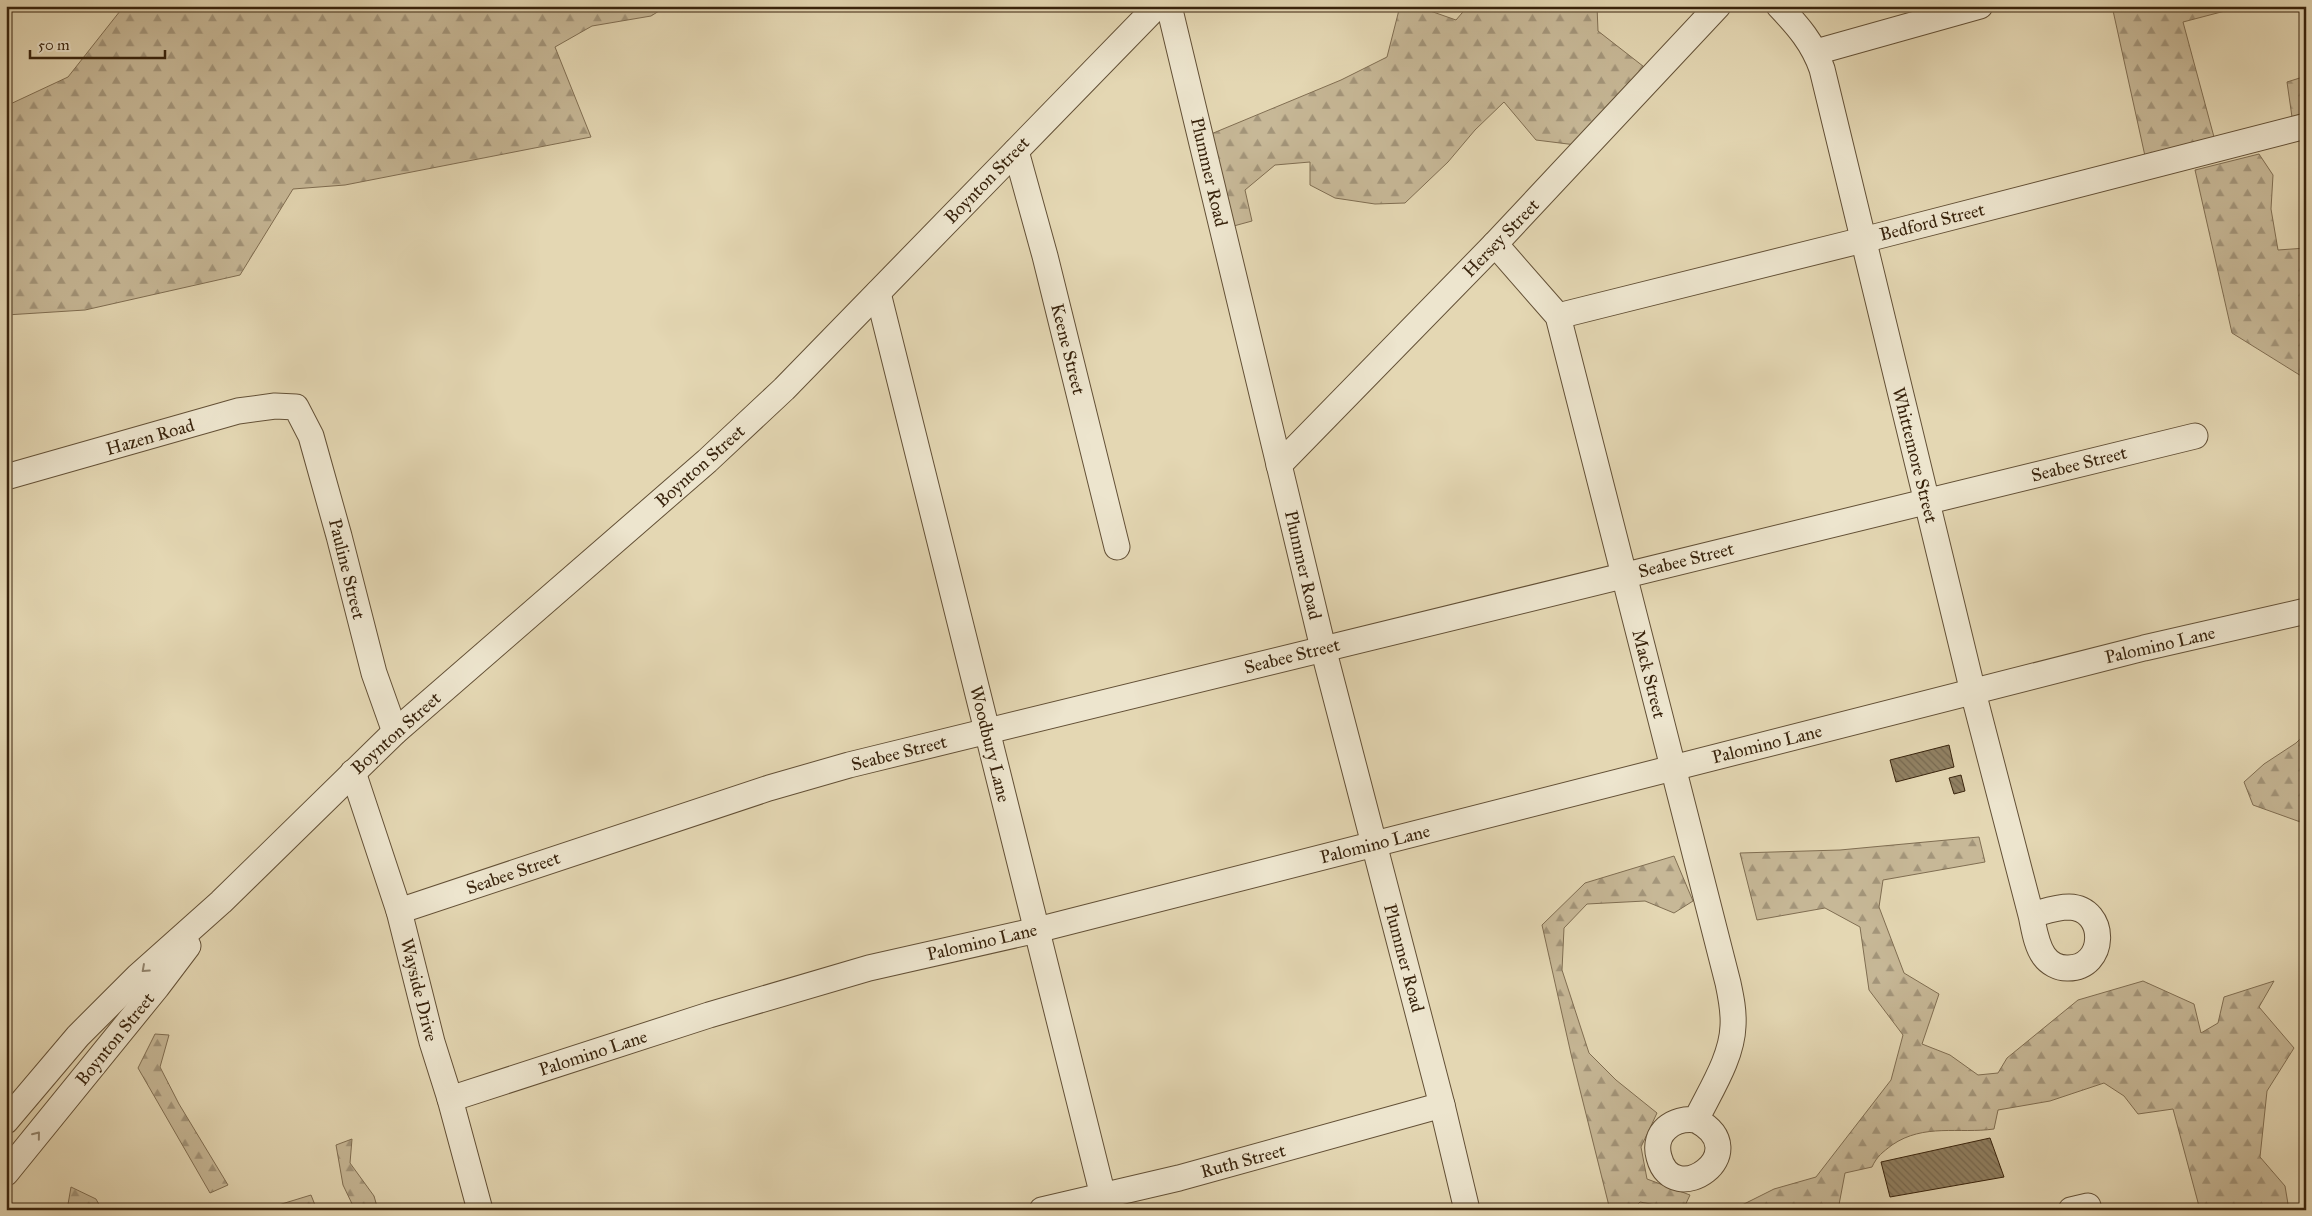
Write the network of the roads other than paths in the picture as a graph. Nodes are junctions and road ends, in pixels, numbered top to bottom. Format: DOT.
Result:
graph roads {
  1 [pos="1157,6"];
  2 [pos="1169,6"];
  3 [pos="1718,6"];
  4 [pos="1779,6"];
  5 [pos="1980,6"];
  6 [pos="1816,52"];
  7 [pos="2306,126"];
  8 [pos="1016,151"];
  9 [pos="1863,240"];
  10 [pos="1496,244"];
  11 [pos="878,294"];
  12 [pos="1558,316"];
  13 [pos="296,407"];
  14 [pos="2196,436"];
  15 [pos="1279,465"];
  16 [pos="6,477"];
  17 [pos="1926,501"];
  18 [pos="1117,547"];
  19 [pos="1624,575"];
  20 [pos="2306,611"];
  21 [pos="1323,648"];
  22 [pos="1973,692"];
  23 [pos="987,730"];
  24 [pos="395,732"];
  25 [pos="1674,768"];
  26 [pos="353,772"];
  27 [pos="1374,844"];
  28 [pos="221,902"];
  29 [pos="399,911"];
  30 [pos="2031,915"];
  31 [pos="1037,930"];
  32 [pos="450,1099"];
  33 [pos="1442,1105"];
  34 [pos="1696,1120"];
  35 [pos="6,1122"];
  36 [pos="6,1173"];
  37 [pos="1102,1196"];
  38 [pos="480,1210"];
  39 [pos="1042,1210"];
  40 [pos="1467,1210"];
  41 [pos="2071,1210"];
  42 [pos="2089,1210"];
  1 -- 8 [label="street, Boynton Street"];
  2 -- 15 [label="street, Plummer Road"];
  3 -- 10 [label="street, Hersey Street"];
  4 -- 6 [label="street, Whittemore Street"];
  5 -- 6 [label="street"];
  6 -- 9 [label="street, Whittemore Street"];
  7 -- 9 [label="street, Bedford Street"];
  8 -- 11 [label="street, Boynton Street"];
  8 -- 18 [label="street, Keene Street"];
  9 -- 12 [label="street, Bedford Street"];
  9 -- 17 [label="street, Whittemore Street"];
  10 -- 12 [label="street, Mack Street"];
  10 -- 15 [label="street, Hersey Street"];
  11 -- 23 [label="street, Woodbury Lane"];
  11 -- 24 [label="street, Boynton Street"];
  12 -- 19 [label="street, Mack Street"];
  13 -- 16 [label="street, Hazen Road"];
  13 -- 24 [label="street, Pauline Street"];
  14 -- 17 [label="street, Seabee Street"];
  15 -- 21 [label="street, Plummer Road"];
  17 -- 19 [label="street, Seabee Street"];
  17 -- 22 [label="street, Whittemore Street"];
  19 -- 21 [label="street, Seabee Street"];
  19 -- 25 [label="street, Mack Street"];
  20 -- 22 [label="street, Palomino Lane"];
  21 -- 23 [label="street, Seabee Street"];
  21 -- 27 [label="street, Plummer Road"];
  22 -- 25 [label="street, Palomino Lane"];
  22 -- 30 [label="street, Whittemore Street"];
  23 -- 29 [label="street, Seabee Street"];
  23 -- 31 [label="street, Woodbury Lane"];
  24 -- 26 [label="street, Boynton Street"];
  25 -- 27 [label="street, Palomino Lane"];
  25 -- 34 [label="street, Mack Street"];
  26 -- 28 [label="street, Boynton Street"];
  26 -- 29 [label="street, Wayside Drive"];
  27 -- 31 [label="street, Palomino Lane"];
  27 -- 33 [label="street, Plummer Road"];
  28 -- 35 [label="street, Boynton Street, one-way"];
  36 -- 28 [label="street, Boynton Street, one-way"];
  29 -- 32 [label="street, Wayside Drive"];
  31 -- 32 [label="street, Palomino Lane"];
  31 -- 37 [label="street, Woodbury Lane"];
  32 -- 38 [label="street, Wayside Drive"];
  33 -- 37 [label="street, Ruth Street"];
  33 -- 40 [label="street, Plummer Road"];
  37 -- 39 [label="street, Ruth Street"];
  41 -- 42 [label="street"];
}
